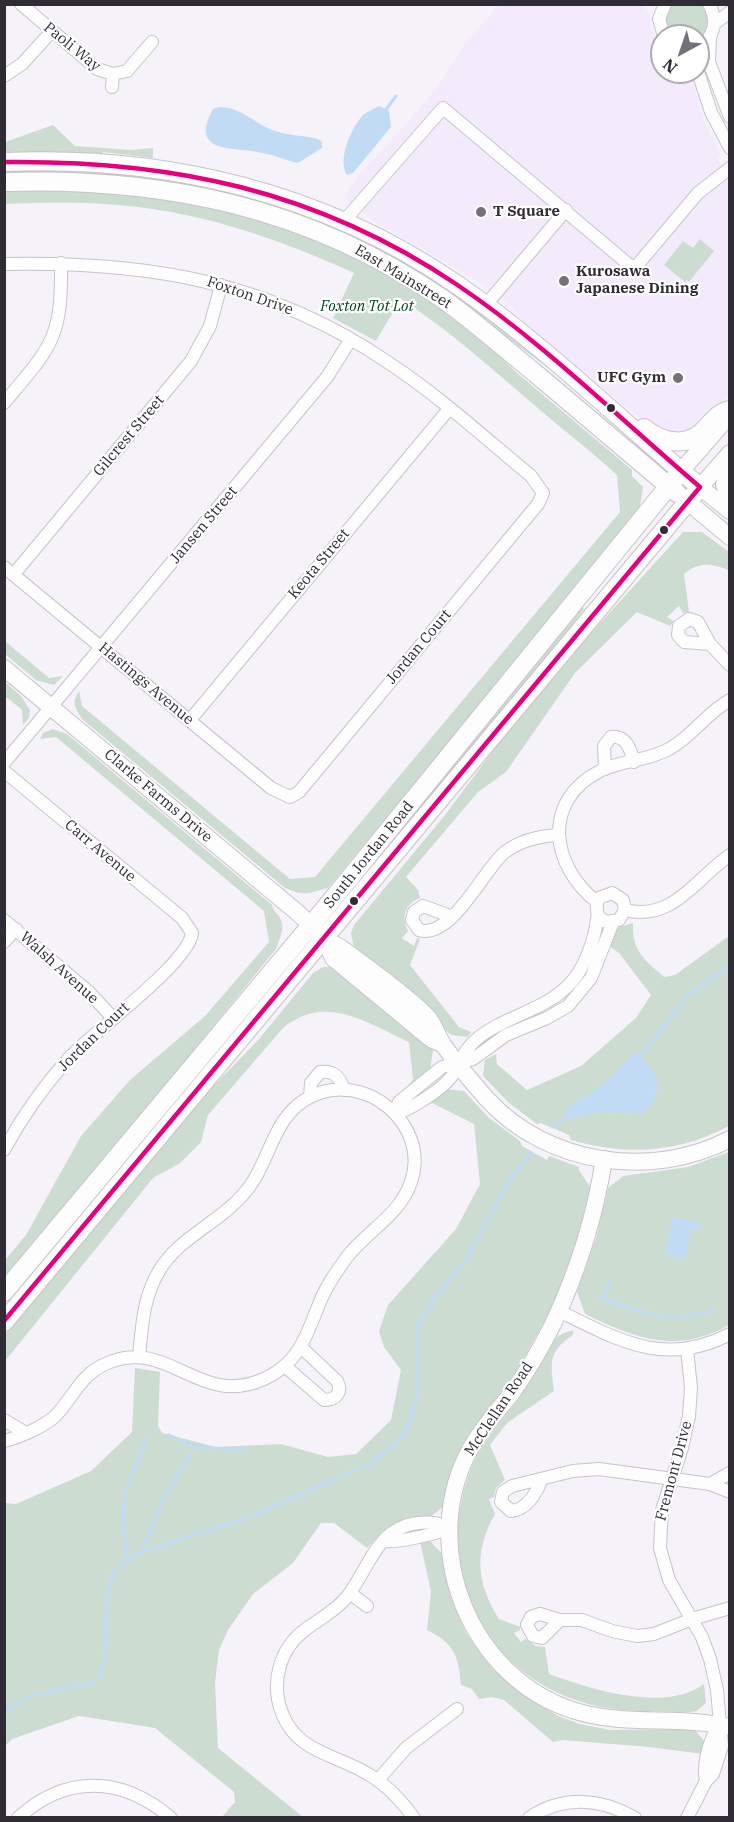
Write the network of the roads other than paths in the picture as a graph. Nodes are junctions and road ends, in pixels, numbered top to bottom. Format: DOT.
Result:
graph roads {
  1 [pos="21,4"];
  2 [pos="665,4"];
  3 [pos="709,4"];
  4 [pos="729,12"];
  5 [pos="660,24"];
  6 [pos="714,24"];
  7 [pos="52,31"];
  8 [pos="710,38"];
  9 [pos="152,42"];
  10 [pos="710,65"];
  11 [pos="4,76"];
  12 [pos="702,84"];
  13 [pos="729,117"];
  14 [pos="729,148"];
  15 [pos="4,162"];
  16 [pos="729,168"];
  17 [pos="4,182"];
  18 [pos="244,206"];
  19 [pos="566,210"];
  20 [pos="344,222"];
  21 [pos="61,263"];
  22 [pos="4,264"];
  23 [pos="221,285"];
  24 [pos="485,306"];
  25 [pos="351,339"];
  26 [pos="598,400"];
  27 [pos="4,403"];
  28 [pos="449,409"];
  29 [pos="729,410"];
  30 [pos="729,415"];
  31 [pos="729,453"];
  32 [pos="729,468"];
  33 [pos="681,471"];
  34 [pos="669,486"];
  35 [pos="700,487"];
  36 [pos="543,493"];
  37 [pos="729,498"];
  38 [pos="688,502"];
  39 [pos="729,511"];
  40 [pos="729,537"];
  41 [pos="9,571"];
  42 [pos="710,644"];
  43 [pos="102,647"];
  44 [pos="729,665"];
  45 [pos="4,668"];
  46 [pos="729,700"];
  47 [pos="52,707"];
  48 [pos="190,720"];
  49 [pos="634,762"];
  50 [pos="4,763"];
  51 [pos="605,768"];
  52 [pos="4,771"];
  53 [pos="290,797"];
  54 [pos="558,835"];
  55 [pos="729,855"];
  56 [pos="597,902"];
  57 [pos="625,910"];
  58 [pos="450,916"];
  59 [pos="598,916"];
  60 [pos="4,920"];
  61 [pos="613,922"];
  62 [pos="311,925"];
  63 [pos="16,929"];
  64 [pos="192,933"];
  65 [pos="324,938"];
  66 [pos="4,942"];
  67 [pos="588,968"];
  68 [pos="525,1012"];
  69 [pos="112,1017"];
  70 [pos="530,1024"];
  71 [pos="458,1063"];
  72 [pos="344,1090"];
  73 [pos="310,1097"];
  74 [pos="395,1113"];
  75 [pos="729,1139"];
  76 [pos="4,1150"];
  77 [pos="604,1160"];
  78 [pos="4,1292"];
  79 [pos="559,1311"];
  80 [pos="4,1322"];
  81 [pos="729,1334"];
  82 [pos="302,1348"];
  83 [pos="687,1349"];
  84 [pos="139,1357"];
  85 [pos="286,1367"];
  86 [pos="4,1420"];
  87 [pos="24,1432"];
  88 [pos="4,1441"];
  89 [pos="729,1473"];
  90 [pos="672,1479"];
  91 [pos="541,1481"];
  92 [pos="710,1484"];
  93 [pos="729,1492"];
  94 [pos="448,1528"];
  95 [pos="350,1593"];
  96 [pos="367,1606"];
  97 [pos="729,1608"];
  98 [pos="692,1619"];
  99 [pos="560,1620"];
  100 [pos="457,1709"];
  101 [pos="724,1725"];
  102 [pos="378,1780"];
  103 [pos="18,1818"];
  104 [pos="171,1818"];
  105 [pos="414,1818"];
  106 [pos="529,1818"];
  107 [pos="635,1818"];
  108 [pos="687,1818"];
  1 -- 7 [label="street, Paoli Way"];
  2 -- 5 [label="street"];
  3 -- 6 [label="street"];
  4 -- 6 [label="street"];
  6 -- 8 [label="street"];
  7 -- 9 [label="street, Paoli Way"];
  7 -- 11 [label="street"];
  10 -- 13 [label="street"];
  12 -- 14 [label="street"];
  15 -- 20 [label="main road, East Mainstreet"];
  16 -- 19 [label="street"];
  17 -- 18 [label="main road, East Mainstreet"];
  18 -- 20 [label="main road"];
  18 -- 34 [label="main road, East Mainstreet"];
  19 -- 20 [label="street"];
  19 -- 24 [label="street"];
  20 -- 24 [label="main road, East Mainstreet"];
  21 -- 22 [label="street, Foxton Drive"];
  21 -- 23 [label="street, Foxton Drive"];
  21 -- 27 [label="street"];
  23 -- 25 [label="street, Foxton Drive"];
  23 -- 41 [label="street, Gilcrest Street"];
  24 -- 26 [label="main road, East Mainstreet"];
  25 -- 28 [label="street, Foxton Drive"];
  25 -- 43 [label="street, Jansen Street"];
  26 -- 29 [label="main road"];
  26 -- 33 [label="main road, East Mainstreet"];
  28 -- 36 [label="street, Foxton Drive"];
  28 -- 48 [label="street, Keota Street"];
  30 -- 33 [label="street, South Jordan Road"];
  31 -- 35 [label="street, South Jordan Road"];
  32 -- 37 [label="street"];
  33 -- 34 [label="main road, South Jordan Road"];
  33 -- 35 [label="main road, East Mainstreet"];
  34 -- 38 [label="main road, East Mainstreet"];
  34 -- 62 [label="main road, South Jordan Road"];
  35 -- 38 [label="main road, South Jordan Road"];
  35 -- 39 [label="street, East Mainstreet"];
  36 -- 53 [label="street, Jordan Court"];
  38 -- 40 [label="street, East Mainstreet"];
  38 -- 65 [label="main road, South Jordan Road"];
  41 -- 43 [label="street, Hastings Avenue"];
  42 -- 44 [label="street"];
  43 -- 47 [label="street, Jansen Street"];
  43 -- 48 [label="street, Hastings Avenue"];
  45 -- 47 [label="street, Clarke Farms Drive"];
  46 -- 49 [label="street"];
  47 -- 50 [label="street, Jansen Street"];
  47 -- 62 [label="street, Clarke Farms Drive"];
  48 -- 53 [label="street, Hastings Avenue"];
  49 -- 51 [label="street"];
  49 -- 51 [label="street"];
  51 -- 54 [label="street"];
  52 -- 64 [label="street, Carr Avenue"];
  54 -- 56 [label="street"];
  54 -- 58 [label="street"];
  55 -- 57 [label="street"];
  56 -- 57 [label="street"];
  56 -- 59 [label="street"];
  57 -- 61 [label="street"];
  59 -- 61 [label="street"];
  59 -- 67 [label="street"];
  60 -- 63 [label="street, Walsh Avenue"];
  61 -- 67 [label="street"];
  62 -- 65 [label="street, Clarke Farms Drive"];
  62 -- 78 [label="main road, South Jordan Road"];
  63 -- 66 [label="street"];
  63 -- 69 [label="street, Walsh Avenue"];
  64 -- 69 [label="street, Jordan Court"];
  65 -- 71 [label="street, Clarke Farms Drive"];
  65 -- 80 [label="main road, South Jordan Road"];
  67 -- 68 [label="street"];
  67 -- 70 [label="street"];
  68 -- 70 [label="street"];
  68 -- 71 [label="street"];
  69 -- 76 [label="street, Jordan Court"];
  70 -- 71 [label="street"];
  71 -- 74 [label="street"];
  71 -- 77 [label="street, Clarke Farms Drive"];
  72 -- 73 [label="street"];
  72 -- 73 [label="street"];
  72 -- 74 [label="street"];
  73 -- 84 [label="street"];
  74 -- 82 [label="street"];
  75 -- 77 [label="street, Clarke Farms Drive"];
  77 -- 79 [label="street, McClellan Road"];
  79 -- 83 [label="street"];
  79 -- 94 [label="street, McClellan Road"];
  81 -- 83 [label="street"];
  82 -- 85 [label="street"];
  82 -- 85 [label="street"];
  83 -- 90 [label="street, Fremont Drive"];
  84 -- 85 [label="street"];
  84 -- 87 [label="street"];
  86 -- 87 [label="street"];
  87 -- 88 [label="street"];
  89 -- 92 [label="street"];
  90 -- 91 [label="street"];
  90 -- 92 [label="street"];
  90 -- 98 [label="street, Fremont Drive"];
  92 -- 93 [label="street"];
  94 -- 95 [label="street"];
  94 -- 101 [label="street, McClellan Road"];
  95 -- 96 [label="street"];
  95 -- 102 [label="street"];
  97 -- 98 [label="street"];
  98 -- 99 [label="street"];
  98 -- 101 [label="street, Fremont Drive"];
  100 -- 102 [label="street"];
  101 -- 108 [label="street, Fremont Drive"];
  102 -- 105 [label="street"];
  103 -- 104 [label="street"];
  106 -- 107 [label="street"];
}
